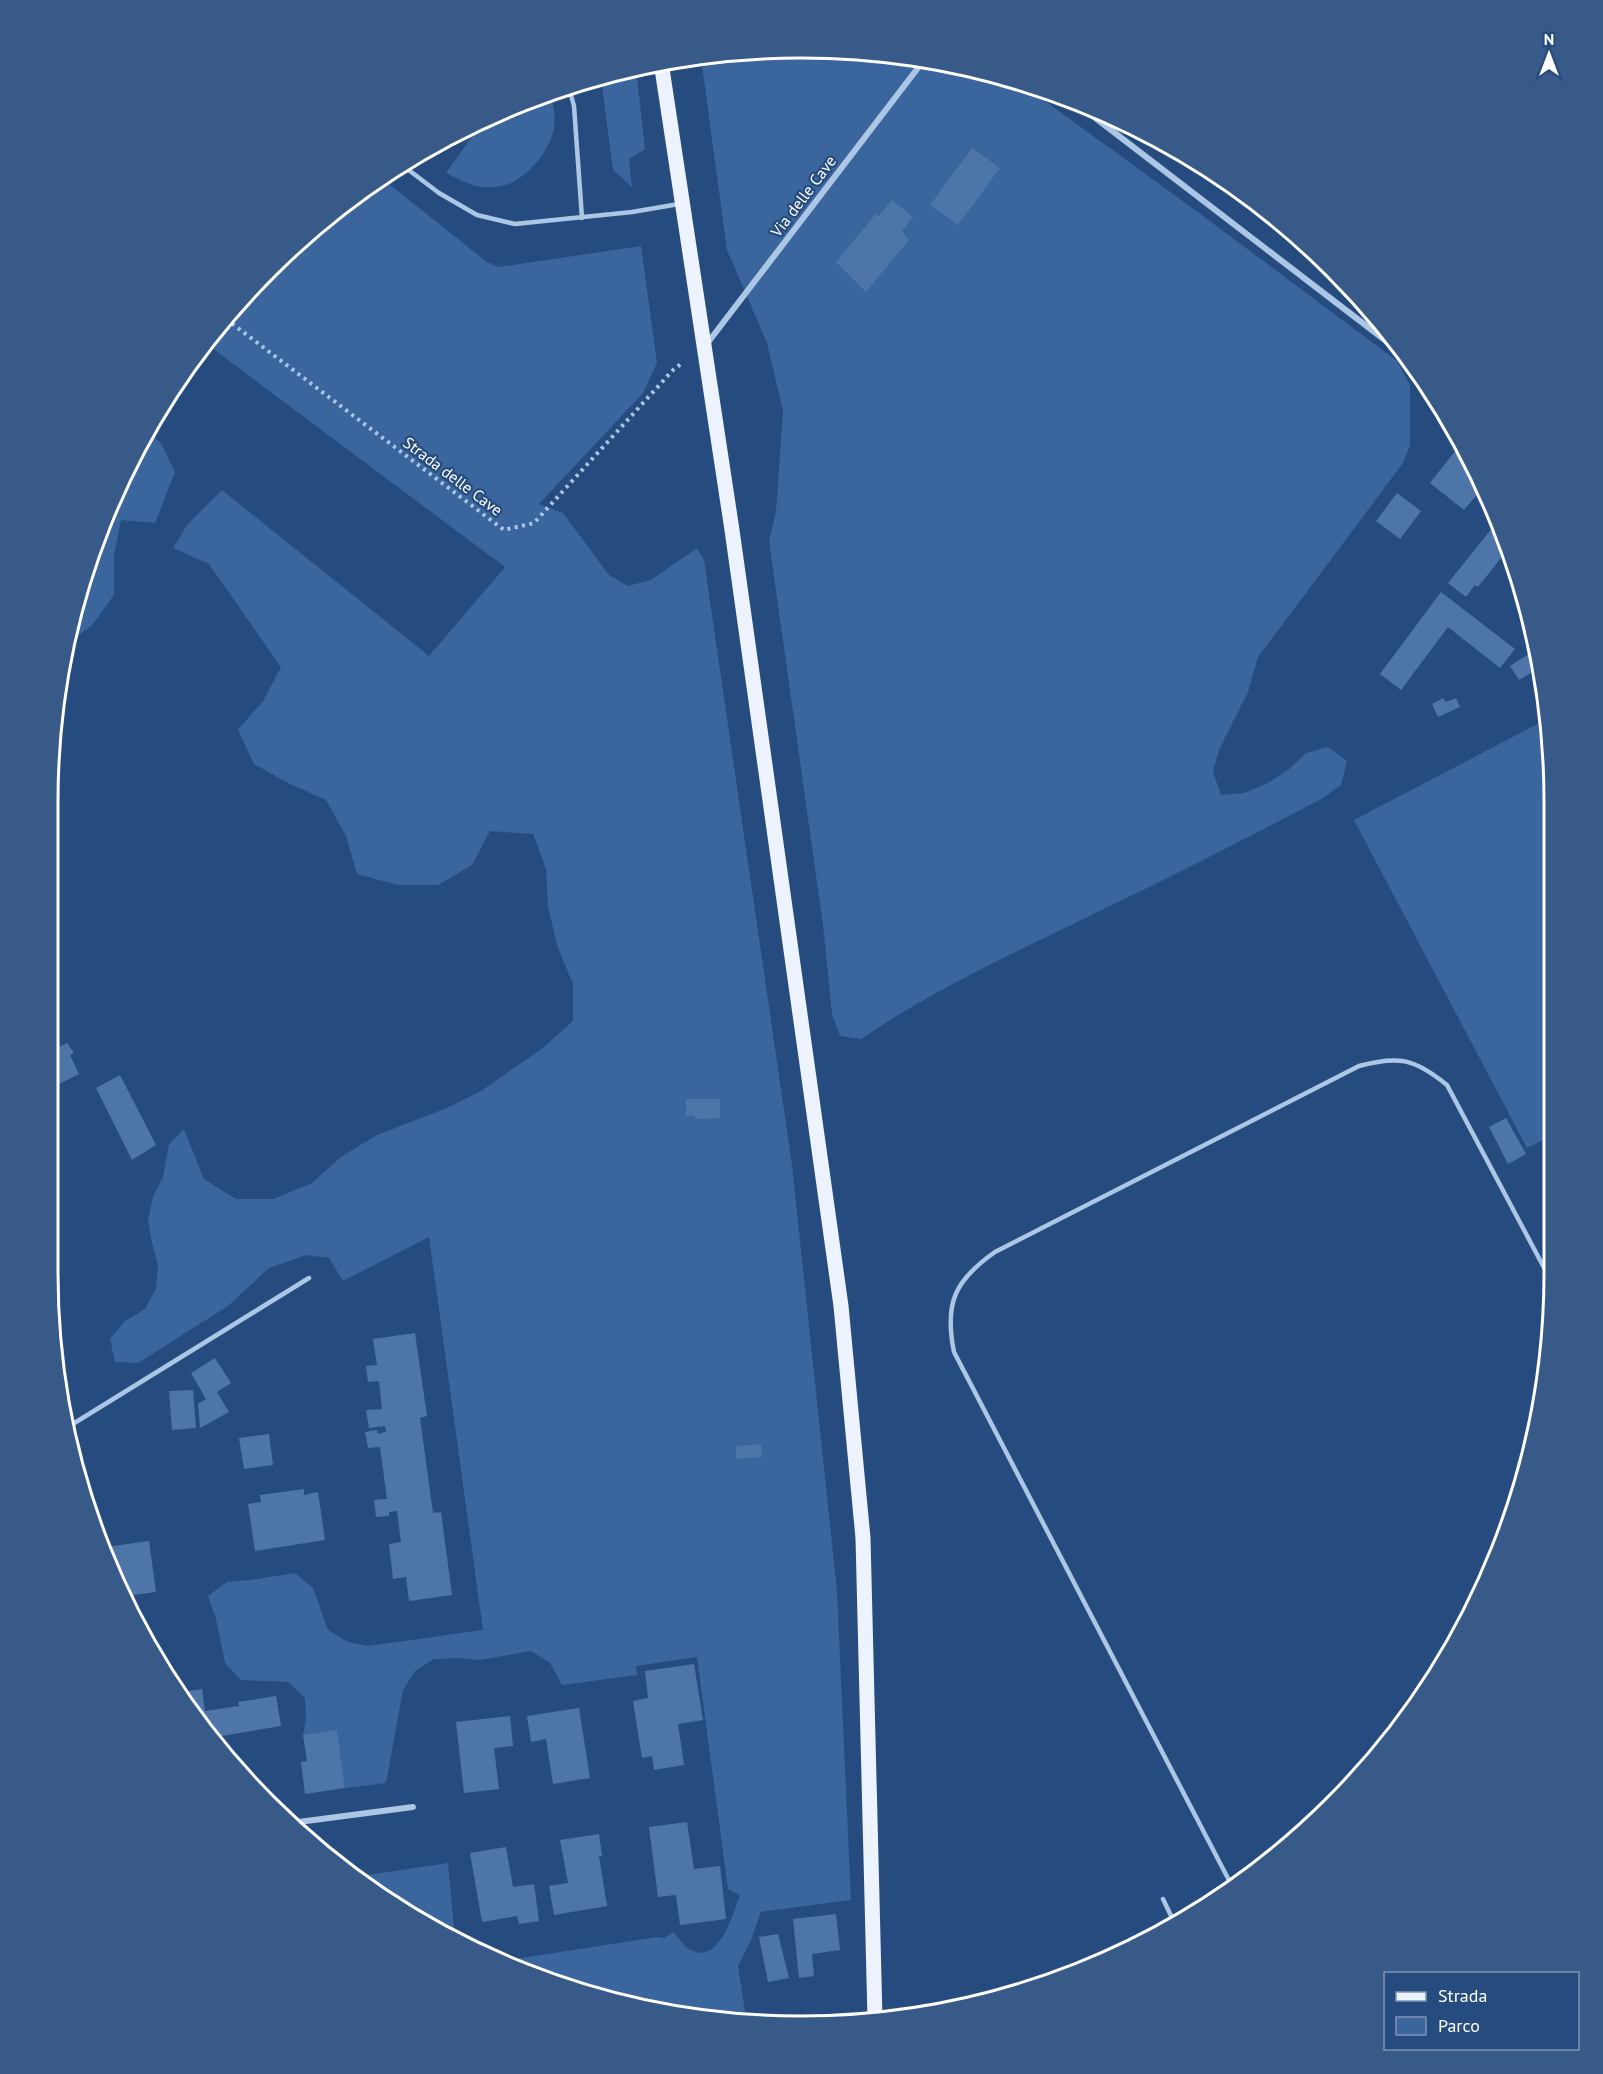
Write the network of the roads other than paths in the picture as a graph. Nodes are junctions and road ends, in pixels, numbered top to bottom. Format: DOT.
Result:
graph roads {
  1 [pos="918,68"];
  2 [pos="662,72"];
  3 [pos="571,96"];
  4 [pos="1100,121"];
  5 [pos="410,171"];
  6 [pos="682,204"];
  7 [pos="582,218"];
  8 [pos="1381,337"];
  9 [pos="703,349"];
  10 [pos="1544,1269"];
  11 [pos="309,1278"];
  12 [pos="74,1423"];
  13 [pos="413,1807"];
  14 [pos="301,1821"];
  15 [pos="1229,1880"];
  16 [pos="1163,1899"];
  17 [pos="1172,1917"];
  18 [pos="875,2011"];
  1 -- 9 [label="street, Via delle Cave"];
  2 -- 6 [label="main road"];
  3 -- 7 [label="lane"];
  4 -- 8 [label="street"];
  5 -- 7 [label="lane"];
  6 -- 7 [label="lane"];
  6 -- 9 [label="main road"];
  9 -- 18 [label="main road"];
  10 -- 15 [label="lane"];
  11 -- 12 [label="lane"];
  13 -- 14 [label="street"];
  16 -- 17 [label="lane"];
}
